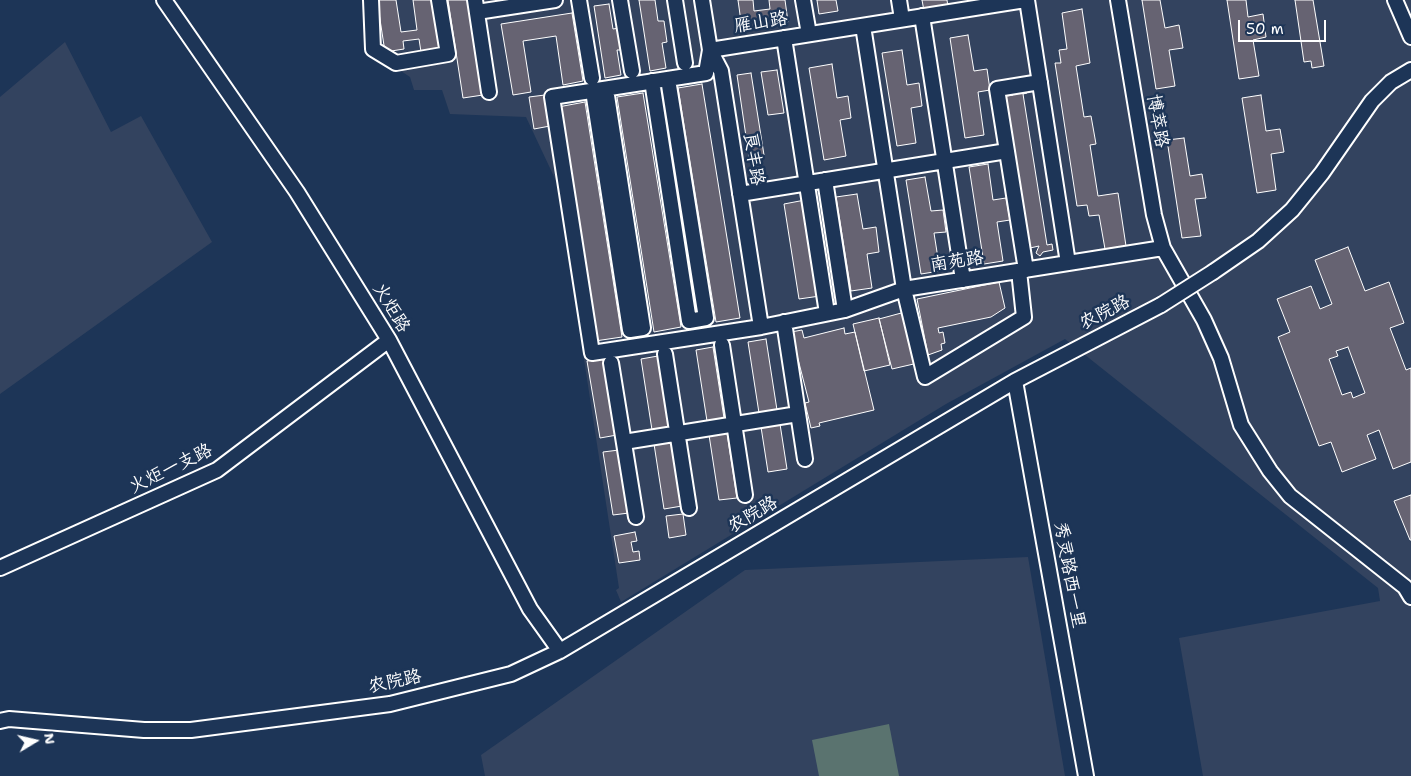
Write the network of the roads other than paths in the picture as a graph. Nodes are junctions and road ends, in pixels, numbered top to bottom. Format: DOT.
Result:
graph roads {
  1 [pos="164,0"];
  2 [pos="371,0"];
  3 [pos="439,0"];
  4 [pos="555,0"];
  5 [pos="579,0"];
  6 [pos="620,0"];
  7 [pos="675,0"];
  8 [pos="702,0"];
  9 [pos="803,0"];
  10 [pos="899,0"];
  11 [pos="1026,0"];
  12 [pos="1118,0"];
  13 [pos="1395,0"];
  14 [pos="969,4"];
  15 [pos="476,6"];
  16 [pos="922,16"];
  17 [pos="902,19"];
  18 [pos="863,26"];
  19 [pos="809,34"];
  20 [pos="1411,37"];
  21 [pos="784,38"];
  22 [pos="710,50"];
  23 [pos="685,63"];
  24 [pos="1411,70"];
  25 [pos="632,71"];
  26 [pos="668,79"];
  27 [pos="652,81"];
  28 [pos="1040,82"];
  29 [pos="597,86"];
  30 [pos="490,92"];
  31 [pos="1006,151"];
  32 [pos="944,161"];
  33 [pos="885,170"];
  34 [pos="825,180"];
  35 [pos="806,183"];
  36 [pos="740,194"];
  37 [pos="1163,248"];
  38 [pos="1068,263"];
  39 [pos="1022,270"];
  40 [pos="963,280"];
  41 [pos="904,289"];
  42 [pos="845,310"];
  43 [pos="827,314"];
  44 [pos="784,322"];
  45 [pos="761,327"];
  46 [pos="389,340"];
  47 [pos="722,345"];
  48 [pos="665,354"];
  49 [pos="611,363"];
  50 [pos="1015,382"];
  51 [pos="798,414"];
  52 [pos="734,424"];
  53 [pos="677,433"];
  54 [pos="624,442"];
  55 [pos="805,459"];
  56 [pos="745,495"];
  57 [pos="689,508"];
  58 [pos="636,517"];
  59 [pos="0,568"];
  60 [pos="1411,597"];
  61 [pos="560,651"];
  62 [pos="0,721"];
  63 [pos="1086,776"];
  1 -- 46 [label="street, 火炬路"];
  2 -- 3 [label="street"];
  4 -- 15 [label="street"];
  5 -- 29 [label="street"];
  6 -- 25 [label="street"];
  7 -- 23 [label="street"];
  8 -- 22 [label="street, 良丰路"];
  9 -- 19 [label="street"];
  10 -- 17 [label="street"];
  11 -- 14 [label="street, 雁山路"];
  11 -- 28 [label="street"];
  12 -- 37 [label="street, 博萃路"];
  13 -- 20 [label="street"];
  14 -- 16 [label="street, 雁山路"];
  15 -- 30 [label="street"];
  16 -- 17 [label="street, 雁山路"];
  16 -- 32 [label="street"];
  17 -- 18 [label="street, 雁山路"];
  18 -- 19 [label="street, 雁山路"];
  18 -- 33 [label="street"];
  19 -- 21 [label="street, 雁山路"];
  21 -- 22 [label="street, 雁山路"];
  21 -- 35 [label="street"];
  22 -- 26 [label="street"];
  22 -- 36 [label="street, 良丰路"];
  24 -- 50 [label="street, 农院路, bridge"];
  26 -- 27 [label="street"];
  26 -- 27 [label="street"];
  27 -- 29 [label="street"];
  28 -- 31 [label="street"];
  28 -- 38 [label="street"];
  29 -- 29 [label="street"];
  29 -- 45 [label="street, 南苑路"];
  31 -- 32 [label="street"];
  31 -- 39 [label="street"];
  32 -- 33 [label="street"];
  32 -- 40 [label="street"];
  33 -- 34 [label="street"];
  33 -- 41 [label="street"];
  34 -- 35 [label="street"];
  34 -- 42 [label="street"];
  35 -- 36 [label="street"];
  35 -- 43 [label="street"];
  36 -- 45 [label="street, 良丰路"];
  37 -- 38 [label="street, 南苑路"];
  37 -- 60 [label="street, 博萃路"];
  38 -- 39 [label="street, 南苑路"];
  39 -- 40 [label="street, 南苑路"];
  39 -- 41 [label="street"];
  40 -- 41 [label="street, 南苑路"];
  41 -- 42 [label="street, 南苑路"];
  42 -- 43 [label="street, 南苑路"];
  43 -- 44 [label="street, 南苑路"];
  44 -- 45 [label="street, 南苑路"];
  44 -- 51 [label="street"];
  46 -- 59 [label="street, 火炬一支路"];
  46 -- 61 [label="street, 火炬路"];
  47 -- 52 [label="street"];
  48 -- 53 [label="street"];
  49 -- 54 [label="street"];
  50 -- 61 [label="street, 农院路"];
  50 -- 63 [label="street, 秀灵路西一里"];
  51 -- 52 [label="street"];
  51 -- 55 [label="street"];
  52 -- 53 [label="street"];
  52 -- 56 [label="street"];
  53 -- 54 [label="street"];
  53 -- 57 [label="street"];
  54 -- 58 [label="street"];
  61 -- 62 [label="street, 农院路"];
}
